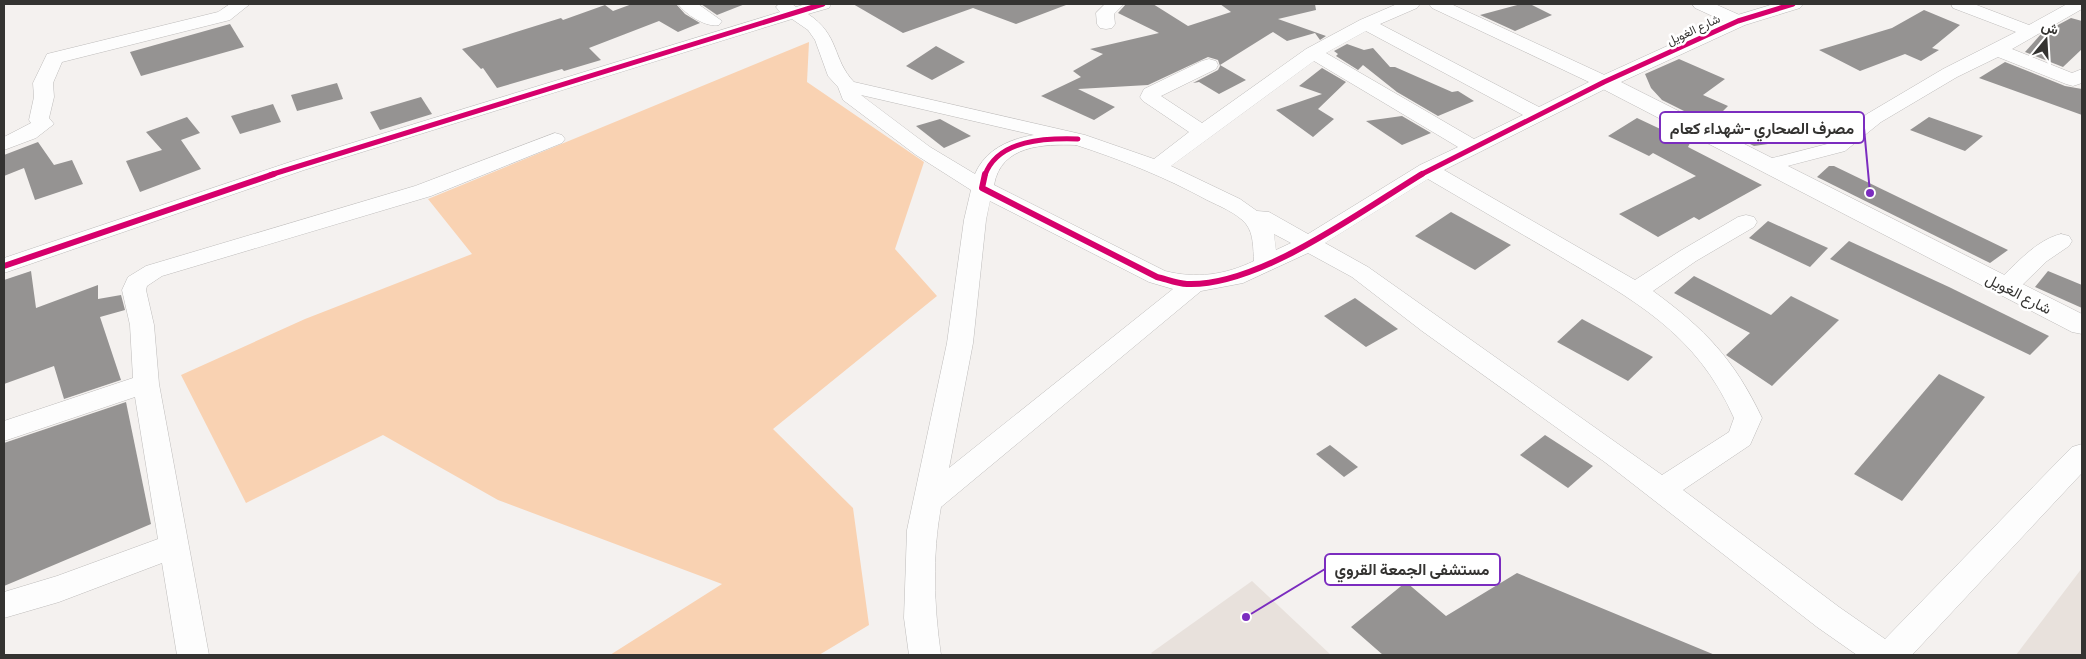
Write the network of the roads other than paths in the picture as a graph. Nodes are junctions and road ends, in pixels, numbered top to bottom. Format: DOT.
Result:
graph roads {
  1 [pos="241,4"];
  2 [pos="687,4"];
  3 [pos="824,4"];
  4 [pos="1116,4"];
  5 [pos="1411,4"];
  6 [pos="1438,4"];
  7 [pos="1702,4"];
  8 [pos="1793,4"];
  9 [pos="1959,4"];
  10 [pos="2079,4"];
  11 [pos="786,8"];
  12 [pos="713,20"];
  13 [pos="1738,21"];
  14 [pos="1106,24"];
  15 [pos="1366,24"];
  16 [pos="2030,31"];
  17 [pos="1997,50"];
  18 [pos="1313,53"];
  19 [pos="1209,65"];
  20 [pos="2079,79"];
  21 [pos="1604,82"];
  22 [pos="846,86"];
  23 [pos="1540,115"];
  24 [pos="1202,132"];
  25 [pos="556,139"];
  26 [pos="1078,139"];
  27 [pos="4,144"];
  28 [pos="1474,148"];
  29 [pos="1768,164"];
  30 [pos="1157,167"];
  31 [pos="1428,170"];
  32 [pos="982,188"];
  33 [pos="1366,209"];
  34 [pos="1253,215"];
  35 [pos="1746,222"];
  36 [pos="2061,241"];
  37 [pos="1309,243"];
  38 [pos="1266,264"];
  39 [pos="4,266"];
  40 [pos="1194,284"];
  41 [pos="2006,287"];
  42 [pos="1636,291"];
  43 [pos="2082,325"];
  44 [pos="146,384"];
  45 [pos="4,431"];
  46 [pos="2080,462"];
  47 [pos="1662,489"];
  48 [pos="926,503"];
  49 [pos="174,546"];
  50 [pos="4,605"];
  51 [pos="1895,654"];
  52 [pos="193,655"];
  53 [pos="925,655"];
  1 -- 27 [label="street"];
  2 -- 12 [label="street"];
  3 -- 11 [label="street"];
  4 -- 14 [label="street"];
  5 -- 15 [label="street"];
  6 -- 21 [label="street"];
  7 -- 13 [label="street"];
  8 -- 13 [label="street, شارع الغويل"];
  9 -- 16 [label="street"];
  10 -- 16 [label="street"];
  11 -- 22 [label="street"];
  11 -- 39 [label="street"];
  13 -- 21 [label="street, شارع الغويل"];
  15 -- 18 [label="street"];
  15 -- 23 [label="street"];
  16 -- 17 [label="street"];
  17 -- 20 [label="street"];
  17 -- 29 [label="street"];
  18 -- 24 [label="street"];
  18 -- 28 [label="street"];
  19 -- 24 [label="street"];
  21 -- 23 [label="street"];
  21 -- 29 [label="street, شارع الغويل"];
  22 -- 26 [label="street"];
  22 -- 32 [label="street"];
  23 -- 28 [label="street"];
  24 -- 30 [label="street"];
  25 -- 44 [label="street"];
  26 -- 30 [label="street"];
  26 -- 32 [label="street"];
  28 -- 31 [label="street"];
  29 -- 41 [label="street, شارع الغويل"];
  30 -- 34 [label="street"];
  31 -- 33 [label="street"];
  31 -- 42 [label="street"];
  32 -- 40 [label="street"];
  32 -- 48 [label="street"];
  33 -- 34 [label="street"];
  33 -- 37 [label="street"];
  34 -- 37 [label="street"];
  34 -- 38 [label="street"];
  35 -- 42 [label="street"];
  36 -- 41 [label="street"];
  37 -- 38 [label="street"];
  37 -- 47 [label="street"];
  38 -- 40 [label="street"];
  40 -- 48 [label="street"];
  41 -- 43 [label="street, شارع الغويل"];
  42 -- 47 [label="street"];
  44 -- 45 [label="street"];
  44 -- 49 [label="street"];
  46 -- 51 [label="street"];
  47 -- 51 [label="street"];
  48 -- 53 [label="street"];
  49 -- 50 [label="street"];
  49 -- 52 [label="street"];
}
